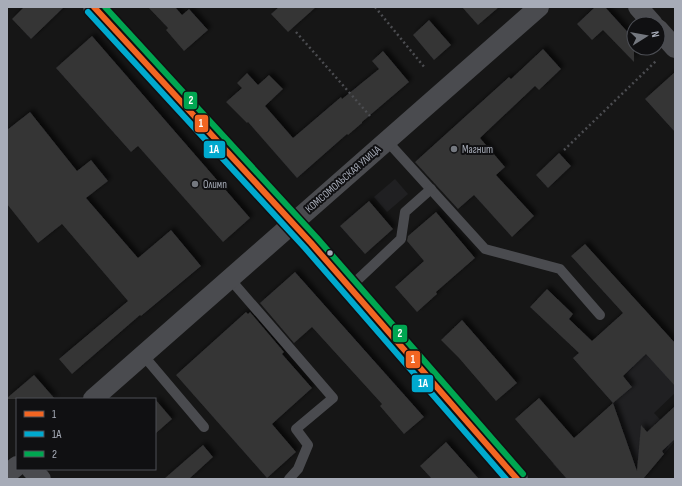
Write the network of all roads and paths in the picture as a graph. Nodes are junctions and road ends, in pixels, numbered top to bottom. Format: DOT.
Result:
graph roads {
  1 [pos="94,7"];
  2 [pos="375,7"];
  3 [pos="539,7"];
  4 [pos="638,7"];
  5 [pos="646,16"];
  6 [pos="296,32"];
  7 [pos="666,38"];
  8 [pos="675,48"];
  9 [pos="656,61"];
  10 [pos="425,68"];
  11 [pos="370,116"];
  12 [pos="387,141"];
  13 [pos="564,150"];
  14 [pos="430,189"];
  15 [pos="293,224"];
  16 [pos="230,279"];
  17 [pos="350,288"];
  18 [pos="600,315"];
  19 [pos="143,355"];
  20 [pos="94,398"];
  21 [pos="204,427"];
  22 [pos="16,467"];
  23 [pos="32,470"];
  24 [pos="7,474"];
  25 [pos="41,479"];
  26 [pos="289,479"];
  27 [pos="517,479"];
  1 -- 15 [label="main road"];
  2 -- 10 [label="path"];
  3 -- 12 [label="street, КОМСОМОЛЬСКАЯ УЛИЦА"];
  4 -- 5 [label="street"];
  6 -- 11 [label="path"];
  7 -- 8 [label="street"];
  9 -- 13 [label="path"];
  12 -- 14 [label="lane"];
  12 -- 15 [label="street, КОМСОМОЛЬСКАЯ УЛИЦА"];
  14 -- 17 [label="lane"];
  14 -- 18 [label="lane"];
  15 -- 16 [label="street, КОМСОМОЛЬСКАЯ УЛИЦА"];
  15 -- 17 [label="main road"];
  16 -- 19 [label="street, КОМСОМОЛЬСКАЯ УЛИЦА"];
  16 -- 26 [label="lane"];
  17 -- 27 [label="main road"];
  19 -- 20 [label="street, КОМСОМОЛЬСКАЯ УЛИЦА"];
  19 -- 21 [label="lane"];
  22 -- 24 [label="street"];
  23 -- 25 [label="street"];
}
